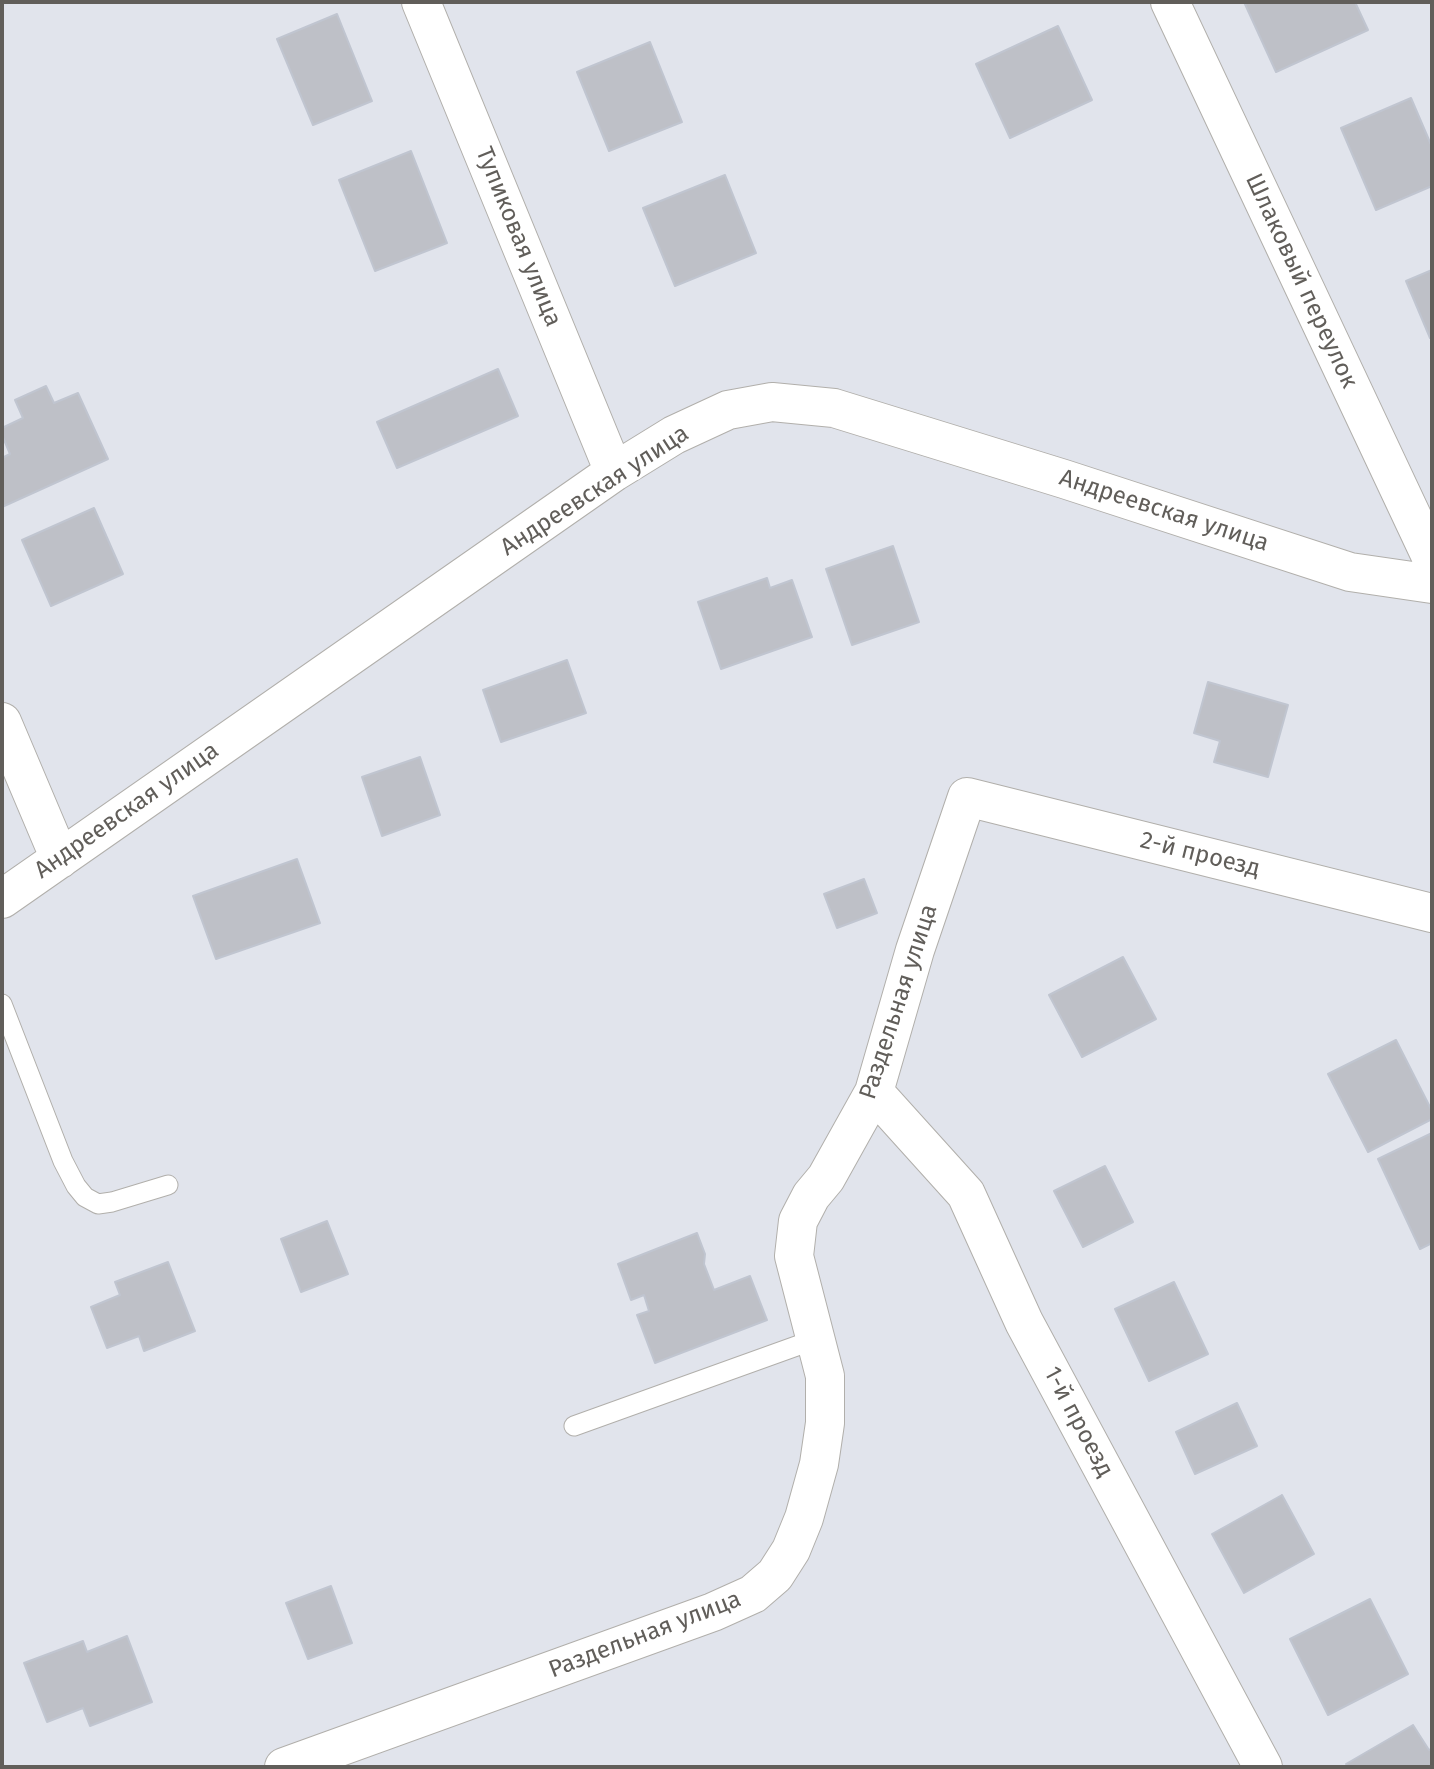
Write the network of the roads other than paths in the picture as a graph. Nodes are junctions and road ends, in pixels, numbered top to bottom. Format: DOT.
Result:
graph roads {
  1 [pos="421,2"];
  2 [pos="1170,2"];
  3 [pos="614,472"];
  4 [pos="1432,559"];
  5 [pos="1432,584"];
  6 [pos="2,722"];
  7 [pos="967,797"];
  8 [pos="60,859"];
  9 [pos="2,899"];
  10 [pos="1432,913"];
  11 [pos="2,1004"];
  12 [pos="874,1092"];
  13 [pos="168,1185"];
  14 [pos="816,1339"];
  15 [pos="574,1426"];
  16 [pos="284,1767"];
  17 [pos="1263,1767"];
  1 -- 3 [label="street, Тупиковая улица"];
  2 -- 4 [label="street, Шлаковый переулок"];
  3 -- 5 [label="street, Андреевская улица"];
  3 -- 8 [label="street, Андреевская улица"];
  6 -- 8 [label="street"];
  7 -- 10 [label="street, 2-й проезд"];
  7 -- 12 [label="street, Раздельная улица"];
  8 -- 9 [label="street, Андреевская улица"];
  11 -- 13 [label="lane"];
  12 -- 14 [label="street, Раздельная улица"];
  12 -- 17 [label="street, 1-й проезд"];
  14 -- 15 [label="lane"];
  14 -- 16 [label="street, Раздельная улица"];
}
